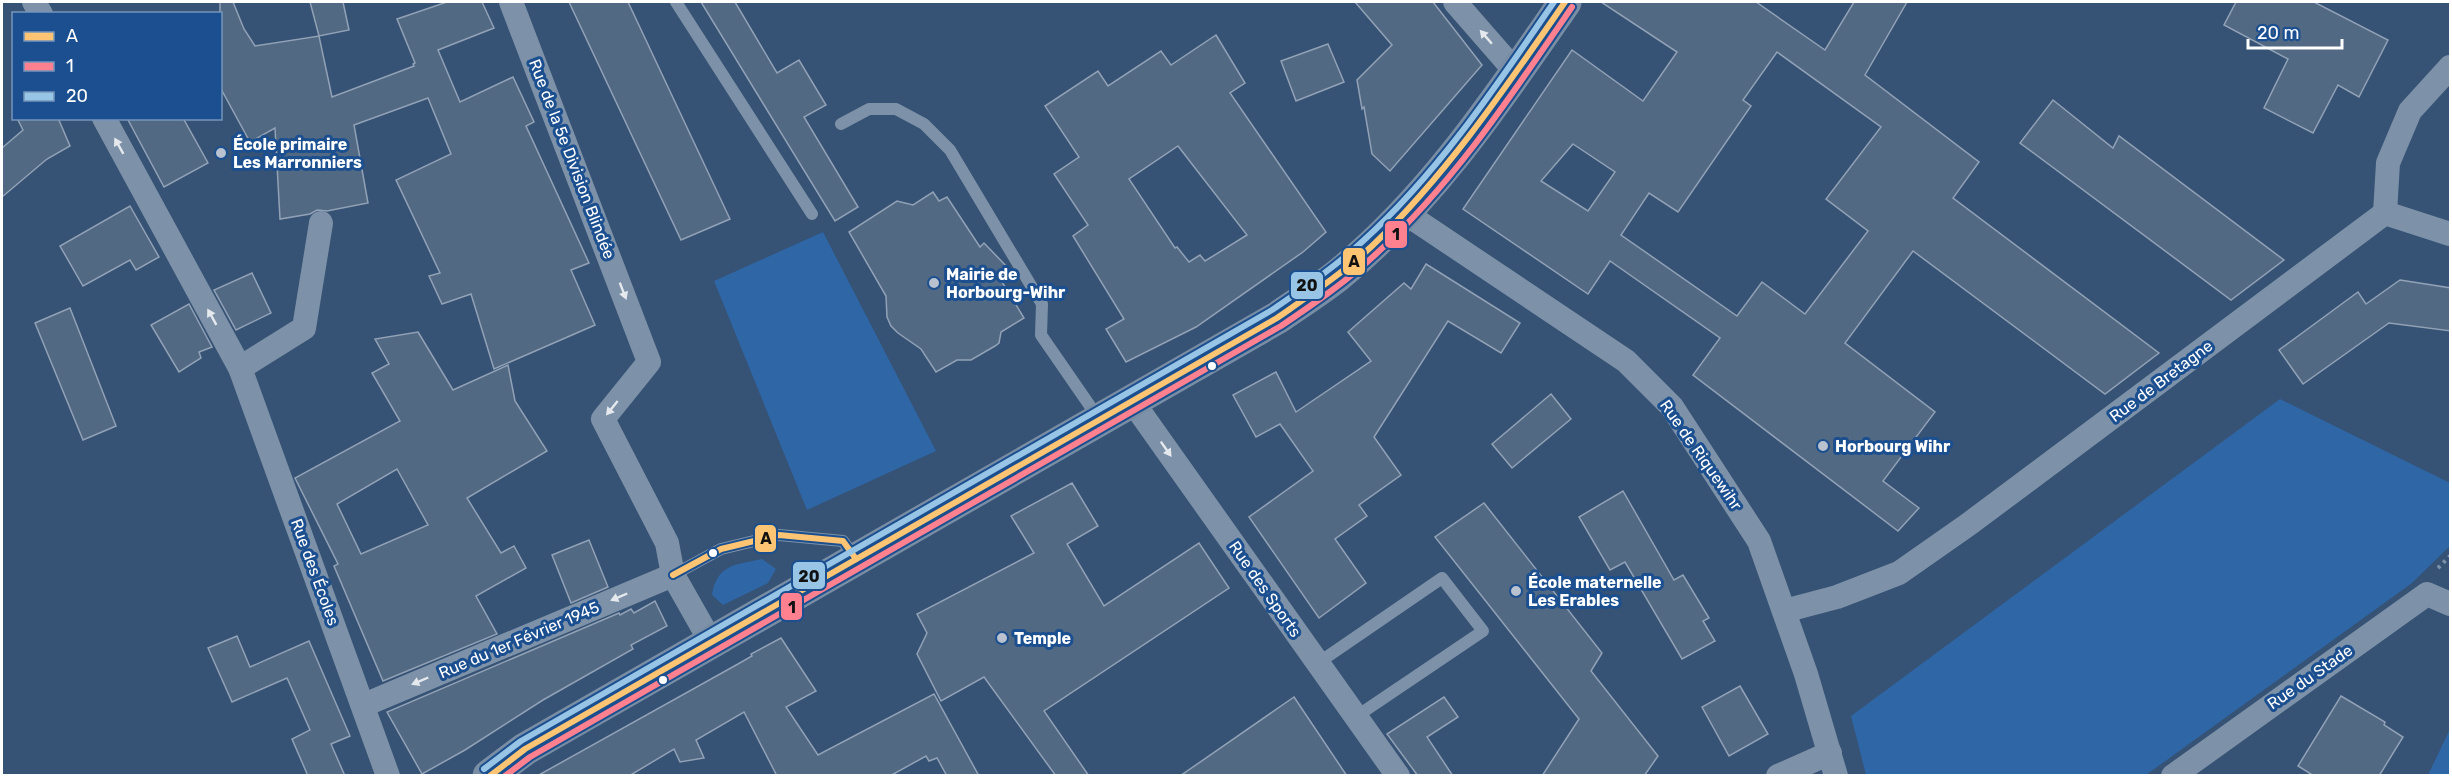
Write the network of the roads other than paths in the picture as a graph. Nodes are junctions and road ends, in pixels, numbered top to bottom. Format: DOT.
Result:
graph roads {
  1 [pos="511,2"];
  2 [pos="676,2"];
  3 [pos="1455,2"];
  4 [pos="1565,2"];
  5 [pos="2451,68"];
  6 [pos="1516,72"];
  7 [pos="105,120"];
  8 [pos="841,123"];
  9 [pos="1405,213"];
  10 [pos="2385,213"];
  11 [pos="812,214"];
  12 [pos="321,223"];
  13 [pos="2451,234"];
  14 [pos="240,368"];
  15 [pos="1132,401"];
  16 [pos="1099,420"];
  17 [pos="856,559"];
  18 [pos="673,575"];
  19 [pos="2451,604"];
  20 [pos="1784,611"];
  21 [pos="711,642"];
  22 [pos="1317,663"];
  23 [pos="364,705"];
  24 [pos="1357,716"];
  25 [pos="1833,764"];
  26 [pos="388,776"];
  27 [pos="489,776"];
  28 [pos="1398,776"];
  29 [pos="1778,776"];
  30 [pos="2173,776"];
  1 -- 18 [label="street, Rue de la 5e Division Blindée, one-way"];
  2 -- 11 [label="lane"];
  6 -- 3 [label="street, one-way"];
  4 -- 6 [label="main road"];
  5 -- 10 [label="street"];
  6 -- 9 [label="main road"];
  14 -- 7 [label="street, Rue des Écoles, one-way"];
  8 -- 16 [label="lane"];
  9 -- 15 [label="main road"];
  9 -- 20 [label="street, Rue de Riquewihr"];
  10 -- 13 [label="street"];
  10 -- 20 [label="street, Rue de Bretagne"];
  12 -- 14 [label="street"];
  14 -- 23 [label="street, Rue des Écoles"];
  15 -- 16 [label="main road"];
  15 -- 22 [label="street, Rue des Sports, one-way"];
  16 -- 17 [label="main road"];
  17 -- 18 [label="lane"];
  17 -- 21 [label="main road"];
  18 -- 21 [label="street"];
  18 -- 23 [label="street, Rue du 1er Février 1945, one-way"];
  19 -- 30 [label="street, Rue du Stade"];
  20 -- 25 [label="street, Rue de Riquewihr"];
  21 -- 27 [label="main road"];
  22 -- 24 [label="street, Rue des Sports"];
  22 -- 24 [label="lane"];
  23 -- 26 [label="street, Rue des Écoles"];
  24 -- 28 [label="street, Rue des Sports"];
  25 -- 29 [label="street"];
}
